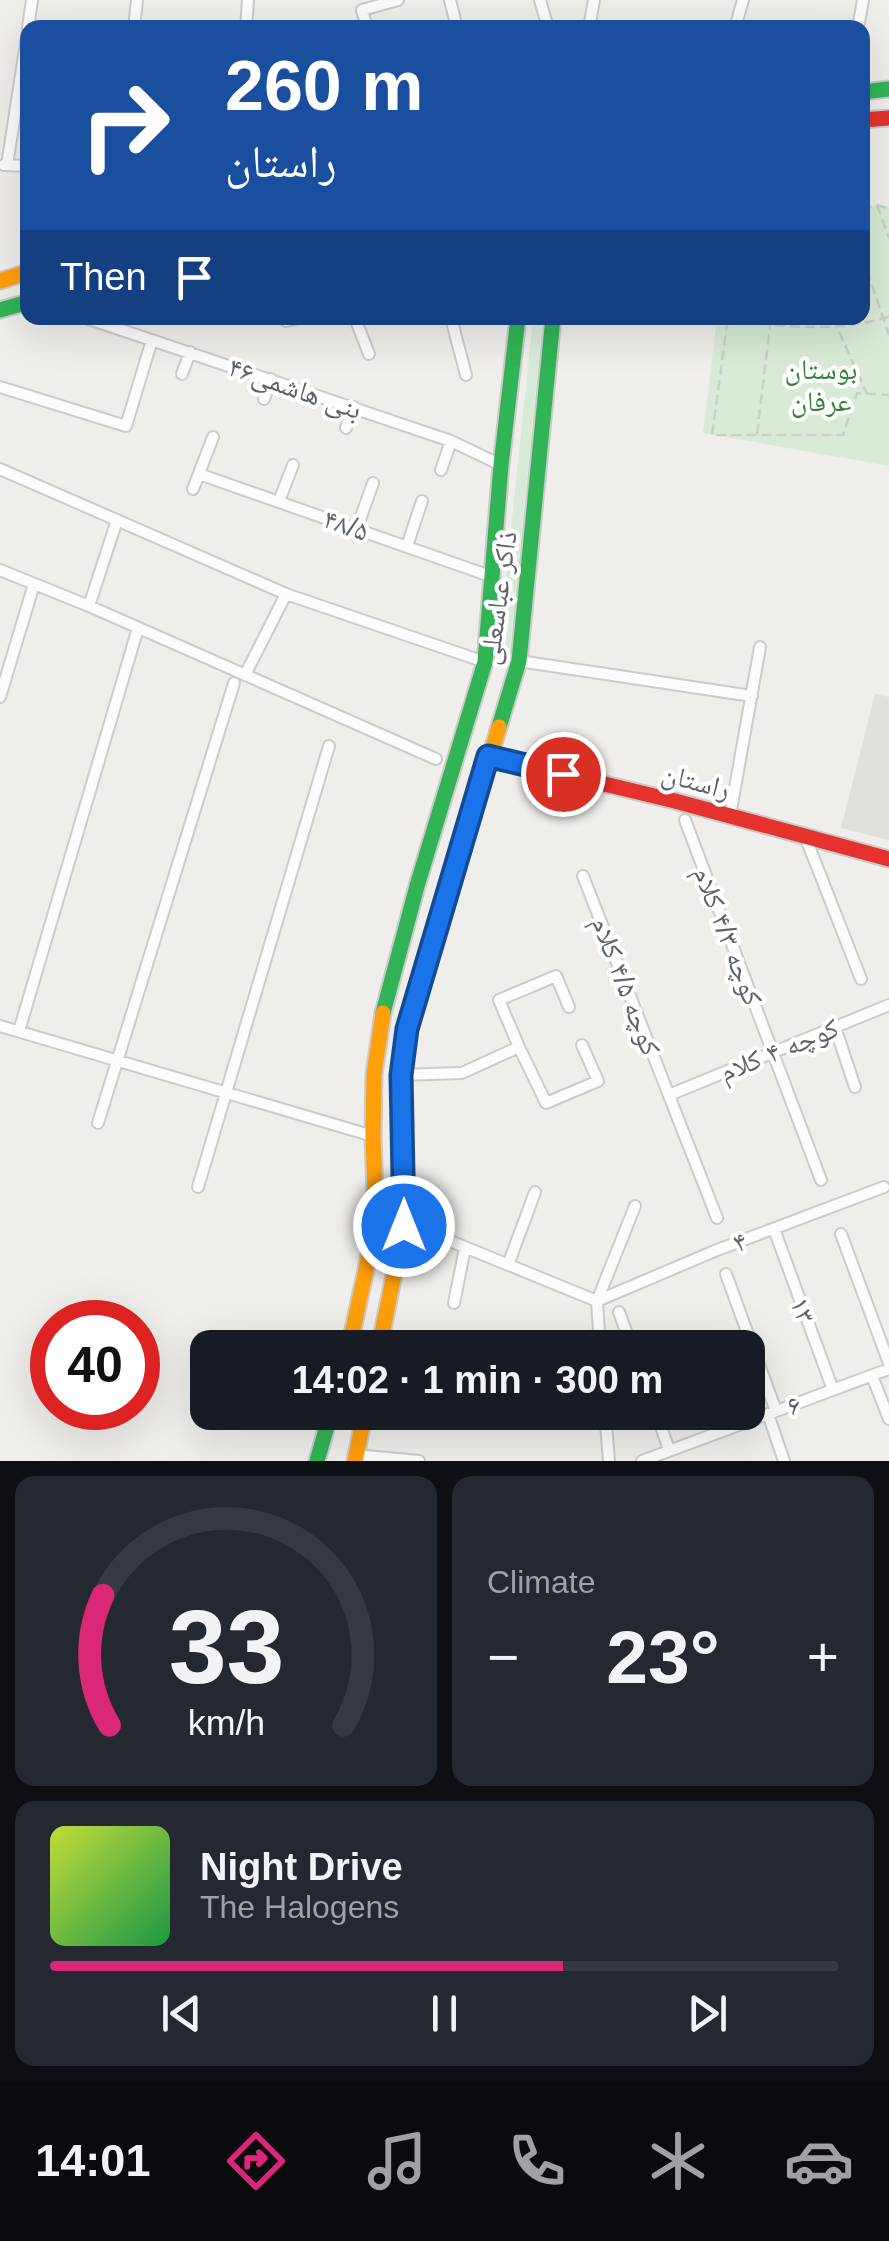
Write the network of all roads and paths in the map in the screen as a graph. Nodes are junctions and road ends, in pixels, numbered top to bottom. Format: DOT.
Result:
graph roads {
  1 [pos="398,0"];
  2 [pos="380,2"];
  3 [pos="365,20"];
  4 [pos="20,74"];
  5 [pos="4,165"];
  6 [pos="877,205"];
  7 [pos="870,207"];
  8 [pos="889,209"];
  9 [pos="889,238"];
  10 [pos="870,280"];
  11 [pos="889,317"];
  12 [pos="883,319"];
  13 [pos="870,321"];
  14 [pos="107,325"];
  15 [pos="358,325"];
  16 [pos="453,325"];
  17 [pos="517,325"];
  18 [pos="553,325"];
  19 [pos="727,325"];
  20 [pos="771,325"];
  21 [pos="780,325"];
  22 [pos="836,325"];
  23 [pos="889,334"];
  24 [pos="152,340"];
  25 [pos="190,352"];
  26 [pos="369,354"];
  27 [pos="182,374"];
  28 [pos="466,375"];
  29 [pos="271,380"];
  30 [pos="0,387"];
  31 [pos="866,394"];
  32 [pos="889,395"];
  33 [pos="264,399"];
  34 [pos="354,407"];
  35 [pos="346,428"];
  36 [pos="757,435"];
  37 [pos="214,436"];
  38 [pos="451,441"];
  39 [pos="293,465"];
  40 [pos="501,465"];
  41 [pos="0,469"];
  42 [pos="441,470"];
  43 [pos="199,474"];
  44 [pos="373,483"];
  45 [pos="193,488"];
  46 [pos="279,501"];
  47 [pos="422,501"];
  48 [pos="117,520"];
  49 [pos="356,528"];
  50 [pos="408,546"];
  51 [pos="0,570"];
  52 [pos="493,577"];
  53 [pos="34,584"];
  54 [pos="286,594"];
  55 [pos="89,606"];
  56 [pos="138,628"];
  57 [pos="760,648"];
  58 [pos="519,660"];
  59 [pos="484,662"];
  60 [pos="246,675"];
  61 [pos="234,683"];
  62 [pos="752,696"];
  63 [pos="0,697"];
  64 [pos="329,746"];
  65 [pos="488,756"];
  66 [pos="436,759"];
  67 [pos="730,816"];
  68 [pos="685,820"];
  69 [pos="804,836"];
  70 [pos="889,860"];
  71 [pos="584,876"];
  72 [pos="418,886"];
  73 [pos="447,895"];
  74 [pos="861,979"];
  75 [pos="889,1006"];
  76 [pos="569,1007"];
  77 [pos="0,1026"];
  78 [pos="835,1027"];
  79 [pos="19,1031"];
  80 [pos="582,1044"];
  81 [pos="519,1048"];
  82 [pos="772,1053"];
  83 [pos="117,1060"];
  84 [pos="401,1075"];
  85 [pos="855,1086"];
  86 [pos="226,1092"];
  87 [pos="669,1095"];
  88 [pos="98,1123"];
  89 [pos="373,1136"];
  90 [pos="821,1180"];
  91 [pos="198,1187"];
  92 [pos="884,1187"];
  93 [pos="536,1192"];
  94 [pos="636,1206"];
  95 [pos="716,1218"];
  96 [pos="774,1229"];
  97 [pos="423,1230"];
  98 [pos="842,1234"];
  99 [pos="466,1248"];
  100 [pos="508,1265"];
  101 [pos="726,1274"];
  102 [pos="597,1301"];
  103 [pos="454,1303"];
  104 [pos="619,1312"];
  105 [pos="353,1330"];
  106 [pos="384,1330"];
  107 [pos="599,1330"];
  108 [pos="626,1330"];
  109 [pos="889,1366"];
  110 [pos="872,1376"];
  111 [pos="833,1390"];
  112 [pos="772,1412"];
  113 [pos="889,1418"];
  114 [pos="326,1430"];
  115 [pos="362,1430"];
  116 [pos="606,1430"];
  117 [pos="660,1430"];
  118 [pos="665,1455"];
  119 [pos="355,1458"];
  120 [pos="317,1461"];
  121 [pos="419,1461"];
  122 [pos="609,1461"];
  123 [pos="642,1461"];
  124 [pos="784,1461"];
  1 -- 2 [label="street"];
  2 -- 3 [label="street"];
  4 -- 5 [label="street"];
  6 -- 7 [label="path"];
  6 -- 8 [label="path"];
  6 -- 9 [label="path"];
  10 -- 12 [label="path"];
  11 -- 12 [label="path"];
  12 -- 13 [label="path"];
  12 -- 23 [label="path"];
  14 -- 24 [label="street, بنی هاشمی۴۶"];
  15 -- 26 [label="street"];
  16 -- 28 [label="street"];
  17 -- 40 [label="street, ذاکر عباسعلی"];
  18 -- 58 [label="street, ذاکر عباسعلی"];
  19 -- 36 [label="path"];
  20 -- 36 [label="path"];
  21 -- 22 [label="path"];
  22 -- 31 [label="path"];
  24 -- 25 [label="street, بنی هاشمی۴۶"];
  24 -- 30 [label="street"];
  25 -- 27 [label="street"];
  25 -- 29 [label="street, بنی هاشمی۴۶"];
  29 -- 33 [label="street"];
  29 -- 34 [label="street, بنی هاشمی۴۶"];
  31 -- 32 [label="path"];
  31 -- 36 [label="path"];
  34 -- 35 [label="street"];
  34 -- 38 [label="street, بنی هاشمی۴۶"];
  37 -- 43 [label="street"];
  38 -- 40 [label="street, بنی هاشمی۴۶"];
  38 -- 42 [label="street"];
  39 -- 46 [label="street"];
  40 -- 52 [label="street, ذاکر عباسعلی"];
  41 -- 48 [label="street"];
  43 -- 45 [label="street"];
  43 -- 46 [label="street, ۴۸/۵"];
  44 -- 49 [label="street"];
  46 -- 49 [label="street, ۴۸/۵"];
  47 -- 50 [label="street"];
  48 -- 54 [label="street"];
  48 -- 55 [label="street"];
  49 -- 50 [label="street, ۴۸/۵"];
  50 -- 52 [label="street, ۴۸/۵"];
  51 -- 53 [label="street"];
  52 -- 59 [label="street, ذاکر عباسعلی"];
  53 -- 55 [label="street"];
  53 -- 63 [label="street"];
  54 -- 59 [label="street"];
  54 -- 60 [label="street"];
  55 -- 56 [label="street"];
  56 -- 60 [label="street"];
  56 -- 79 [label="street"];
  57 -- 62 [label="street"];
  58 -- 62 [label="street"];
  58 -- 65 [label="street, ذاکر عباسعلی"];
  59 -- 72 [label="street, ذاکر عباسعلی"];
  60 -- 66 [label="street"];
  61 -- 83 [label="street"];
  62 -- 67 [label="street"];
  64 -- 86 [label="street"];
  65 -- 67 [label="street, راستان"];
  65 -- 73 [label="street, ذاکر عباسعلی"];
  67 -- 69 [label="street, راستان"];
  68 -- 82 [label="street, کوچه ۴/۳ کلام"];
  69 -- 70 [label="street, راستان"];
  69 -- 74 [label="street"];
  71 -- 87 [label="street, کوچه ۴/۵ کلام"];
  72 -- 73 [label="street"];
  72 -- 89 [label="street, ذاکر عباسعلی"];
  73 -- 84 [label="street, ذاکر عباسعلی"];
  75 -- 78 [label="street, کوچه ۴ کلام"];
  76 -- 81 [label="street"];
  77 -- 79 [label="street"];
  78 -- 82 [label="street, کوچه ۴ کلام"];
  78 -- 85 [label="street"];
  79 -- 83 [label="street"];
  80 -- 81 [label="street"];
  81 -- 84 [label="street"];
  82 -- 87 [label="street, کوچه ۴ کلام"];
  82 -- 90 [label="street, کوچه ۴/۳ کلام"];
  83 -- 86 [label="street"];
  83 -- 88 [label="street"];
  84 -- 106 [label="street, ذاکر عباسعلی"];
  86 -- 89 [label="street"];
  86 -- 91 [label="street"];
  87 -- 95 [label="street, کوچه ۴/۵ کلام"];
  89 -- 105 [label="street, ذاکر عباسعلی"];
  92 -- 96 [label="street, ۴"];
  93 -- 100 [label="street"];
  94 -- 102 [label="street"];
  96 -- 102 [label="street, ۴"];
  96 -- 111 [label="street, ۱۳"];
  97 -- 99 [label="street"];
  98 -- 109 [label="street"];
  99 -- 100 [label="street"];
  99 -- 103 [label="street"];
  100 -- 102 [label="street"];
  101 -- 112 [label="street"];
  102 -- 107 [label="street"];
  104 -- 108 [label="street"];
  109 -- 110 [label="street, ۶"];
  110 -- 111 [label="street, ۶"];
  110 -- 113 [label="street"];
  111 -- 112 [label="street, ۶"];
  112 -- 118 [label="street, ۶"];
  112 -- 124 [label="street"];
  114 -- 120 [label="street"];
  115 -- 119 [label="street"];
  116 -- 122 [label="street"];
  117 -- 118 [label="street"];
  118 -- 123 [label="street, ۶"];
  119 -- 121 [label="street"];
}
